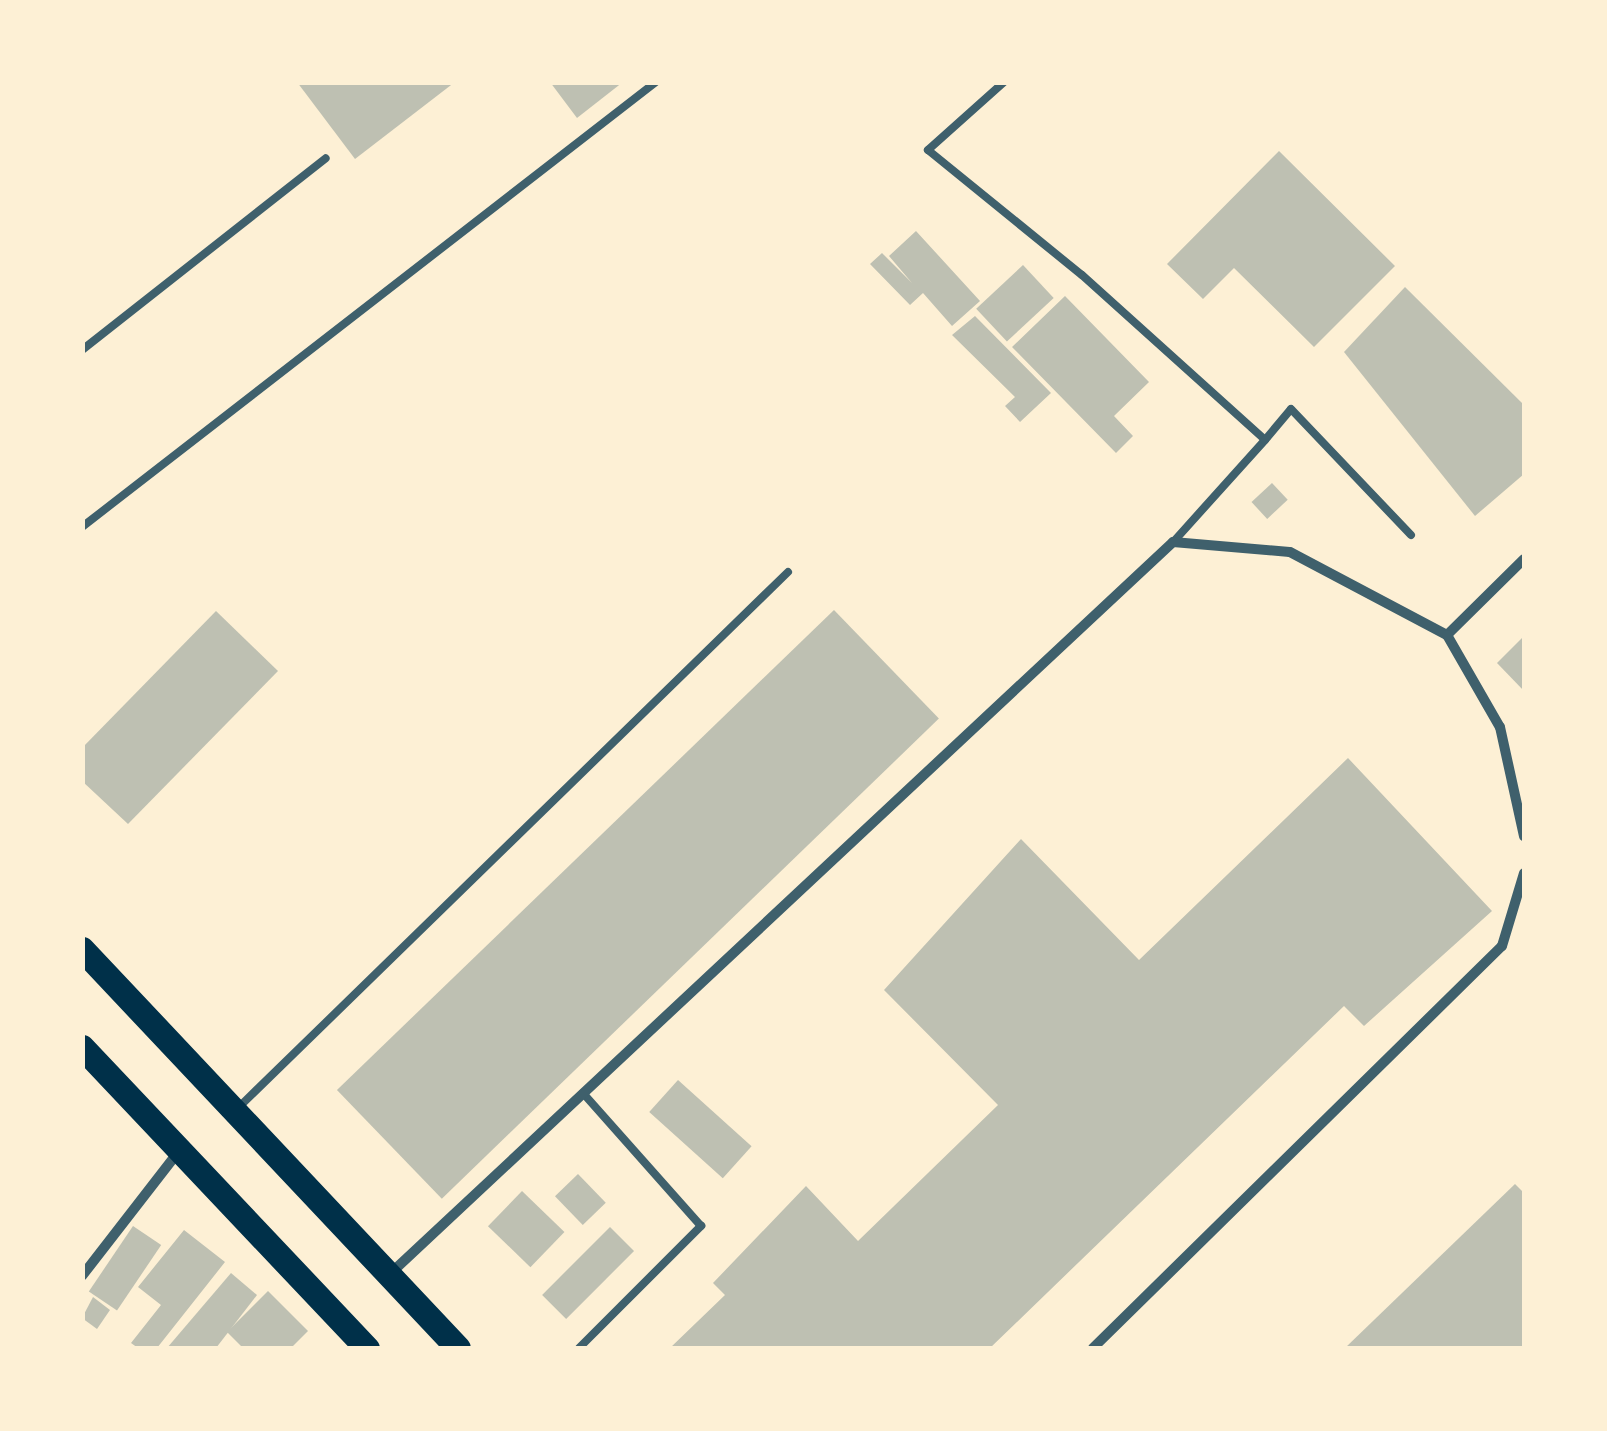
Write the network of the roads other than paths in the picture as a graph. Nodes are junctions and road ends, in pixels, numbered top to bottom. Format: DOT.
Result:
graph roads {
  1 [pos="656,82"];
  2 [pos="1004,82"];
  3 [pos="326,158"];
  4 [pos="82,350"];
  5 [pos="1265,440"];
  6 [pos="82,527"];
  7 [pos="1411,535"];
  8 [pos="1172,542"];
  9 [pos="1524,560"];
  10 [pos="788,572"];
  11 [pos="1448,635"];
  12 [pos="1524,836"];
  13 [pos="1524,872"];
  14 [pos="82,949"];
  15 [pos="82,1047"];
  16 [pos="583,1094"];
  17 [pos="235,1112"];
  18 [pos="180,1150"];
  19 [pos="389,1275"];
  20 [pos="82,1276"];
  21 [pos="367,1348"];
  22 [pos="458,1348"];
  23 [pos="579,1348"];
  24 [pos="1093,1348"];
  1 -- 6 [label="lane"];
  2 -- 5 [label="lane"];
  3 -- 4 [label="lane"];
  5 -- 7 [label="lane"];
  5 -- 8 [label="lane"];
  8 -- 11 [label="street"];
  8 -- 16 [label="street"];
  9 -- 11 [label="street"];
  10 -- 17 [label="lane"];
  11 -- 12 [label="street"];
  13 -- 24 [label="street"];
  14 -- 17 [label="main road"];
  15 -- 18 [label="main road"];
  16 -- 19 [label="street"];
  16 -- 23 [label="lane"];
  17 -- 19 [label="main road"];
  18 -- 20 [label="street"];
  18 -- 21 [label="main road"];
  19 -- 22 [label="main road"];
}
